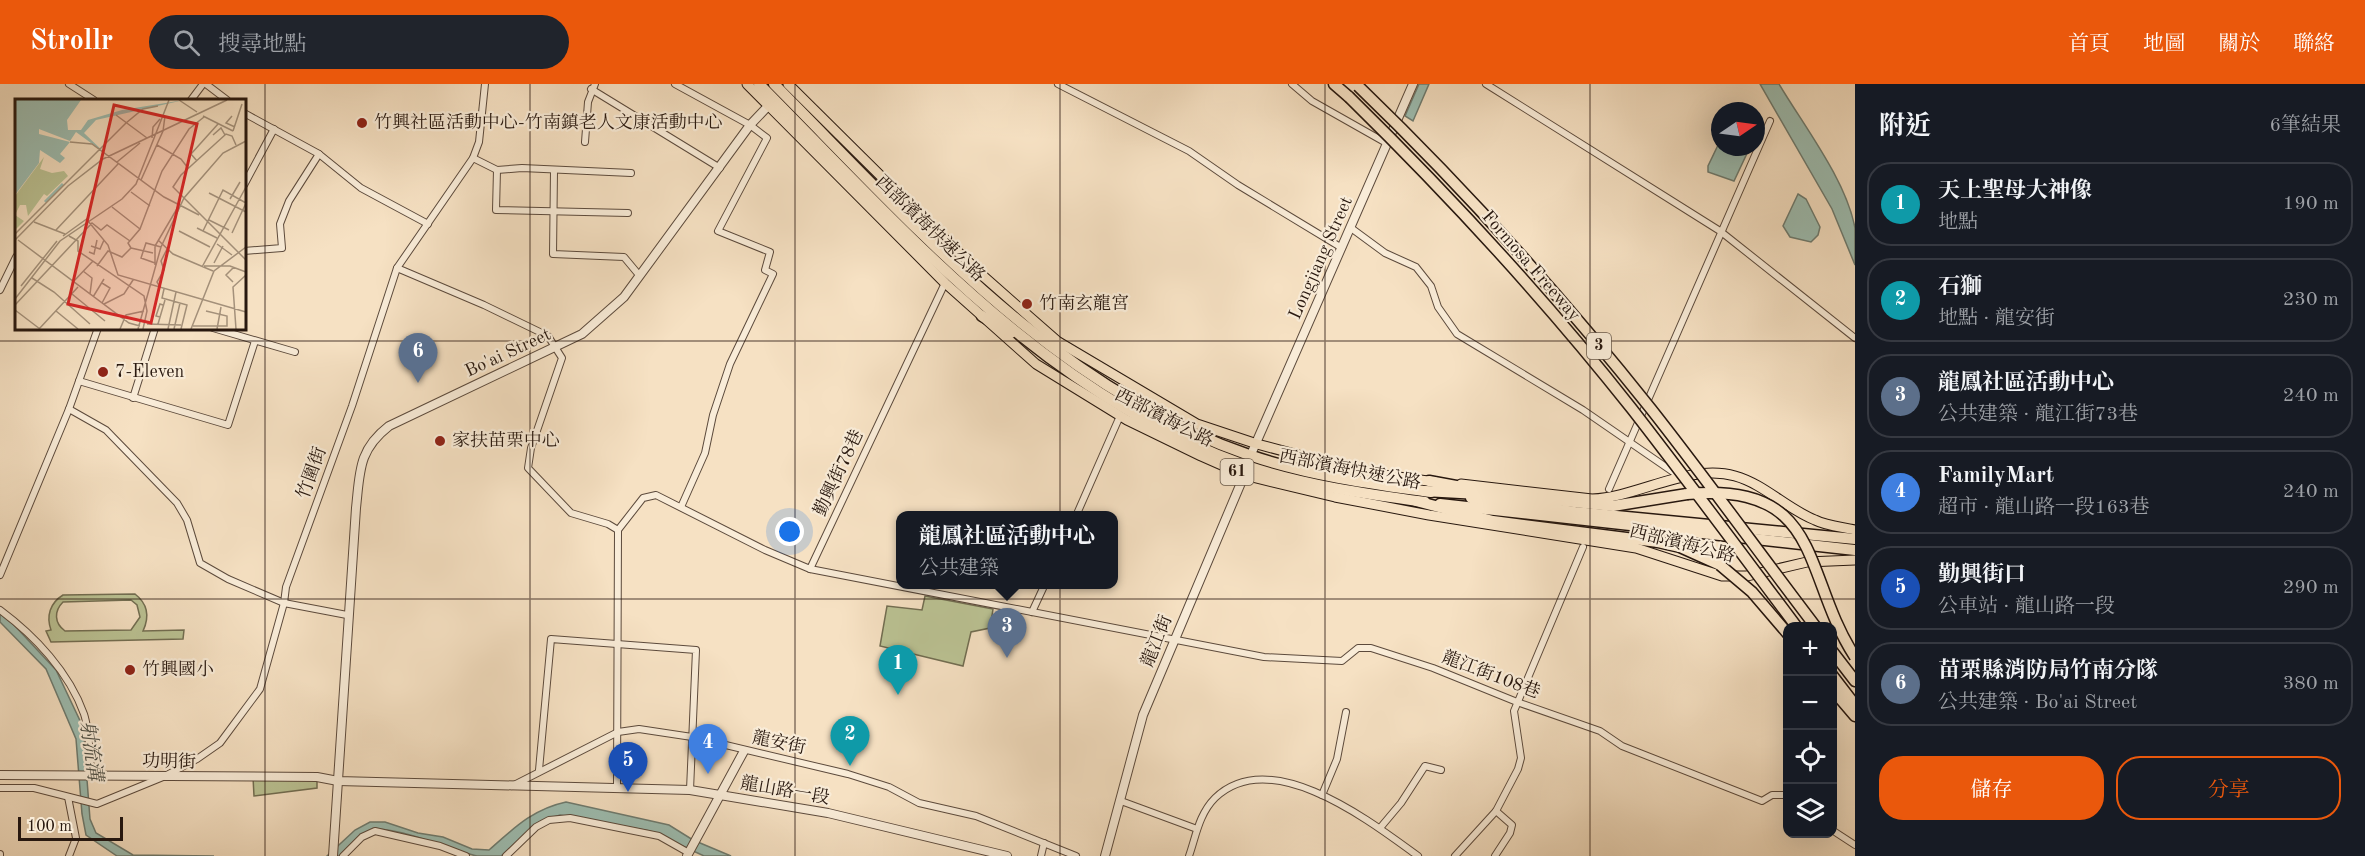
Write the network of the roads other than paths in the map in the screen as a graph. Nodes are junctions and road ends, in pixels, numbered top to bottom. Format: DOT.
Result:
graph roads {
  1 [pos="69,84"];
  2 [pos="205,84"];
  3 [pos="485,84"];
  4 [pos="675,84"];
  5 [pos="747,84"];
  6 [pos="759,84"];
  7 [pos="774,84"];
  8 [pos="1058,84"];
  9 [pos="1292,84"];
  10 [pos="1334,84"];
  11 [pos="1413,84"];
  12 [pos="1486,84"];
  13 [pos="1357,85"];
  14 [pos="593,87"];
  15 [pos="781,93"];
  16 [pos="92,99"];
  17 [pos="192,99"];
  18 [pos="226,99"];
  19 [pos="246,114"];
  20 [pos="1770,122"];
  21 [pos="750,125"];
  22 [pos="274,129"];
  23 [pos="585,141"];
  24 [pos="1388,144"];
  25 [pos="319,154"];
  26 [pos="473,158"];
  27 [pos="720,168"];
  28 [pos="497,170"];
  29 [pos="554,171"];
  30 [pos="631,173"];
  31 [pos="246,181"];
  32 [pos="906,202"];
  33 [pos="553,211"];
  34 [pos="628,213"];
  35 [pos="428,224"];
  36 [pos="1354,230"];
  37 [pos="1720,231"];
  38 [pos="1342,248"];
  39 [pos="246,251"];
  40 [pos="15,258"];
  41 [pos="397,268"];
  42 [pos="639,275"];
  43 [pos="973,281"];
  44 [pos="945,283"];
  45 [pos="0,290"];
  46 [pos="982,316"];
  47 [pos="97,330"];
  48 [pos="153,330"];
  49 [pos="219,330"];
  50 [pos="1855,338"];
  51 [pos="255,341"];
  52 [pos="556,347"];
  53 [pos="1036,348"];
  54 [pos="295,352"];
  55 [pos="79,381"];
  56 [pos="133,398"];
  57 [pos="69,409"];
  58 [pos="1120,416"];
  59 [pos="1631,443"];
  60 [pos="1257,444"];
  61 [pos="1247,465"];
  62 [pos="1679,477"];
  63 [pos="1426,486"];
  64 [pos="1609,489"];
  65 [pos="1416,501"];
  66 [pos="681,507"];
  67 [pos="1078,511"];
  68 [pos="618,530"];
  69 [pos="1855,530"];
  70 [pos="1855,539"];
  71 [pos="1583,547"];
  72 [pos="1855,550"];
  73 [pos="1855,560"];
  74 [pos="810,569"];
  75 [pos="0,575"];
  76 [pos="896,586"];
  77 [pos="913,589"];
  78 [pos="1043,589"];
  79 [pos="284,603"];
  80 [pos="0,610"];
  81 [pos="1032,612"];
  82 [pos="348,615"];
  83 [pos="1792,622"];
  84 [pos="1811,622"];
  85 [pos="1783,628"];
  86 [pos="1174,638"];
  87 [pos="620,645"];
  88 [pos="1837,656"];
  89 [pos="1855,657"];
  90 [pos="1834,676"];
  91 [pos="1855,681"];
  92 [pos="1837,694"];
  93 [pos="1517,702"];
  94 [pos="1855,705"];
  95 [pos="1346,712"];
  96 [pos="1855,716"];
  97 [pos="618,732"];
  98 [pos="692,737"];
  99 [pos="744,752"];
  100 [pos="539,770"];
  101 [pos="1441,770"];
  102 [pos="0,775"];
  103 [pos="91,775"];
  104 [pos="163,777"];
  105 [pos="338,782"];
  106 [pos="511,786"];
  107 [pos="617,786"];
  108 [pos="0,788"];
  109 [pos="690,790"];
  110 [pos="719,795"];
  111 [pos="1322,795"];
  112 [pos="1783,795"];
  113 [pos="70,798"];
  114 [pos="1121,801"];
  115 [pos="1496,811"];
  116 [pos="1380,828"];
  117 [pos="1197,829"];
  118 [pos="1837,833"];
  119 [pos="1044,843"];
  120 [pos="1855,845"];
  121 [pos="688,854"];
  122 [pos="333,855"];
  123 [pos="69,856"];
  124 [pos="343,856"];
  125 [pos="466,856"];
  126 [pos="506,856"];
  127 [pos="1007,856"];
  128 [pos="1041,856"];
  129 [pos="1076,856"];
  130 [pos="1105,856"];
  131 [pos="1189,856"];
  132 [pos="1418,856"];
  133 [pos="1455,856"];
  134 [pos="1494,856"];
  1 -- 16 [label="street"];
  2 -- 17 [label="street"];
  2 -- 18 [label="street"];
  3 -- 26 [label="street, 竹圍街"];
  4 -- 21 [label="street"];
  5 -- 15 [label="main road, 西部濱海公路 / 61"];
  6 -- 15 [label="highway, 西部濱海快速公路 / 61"];
  7 -- 15 [label="highway, 西部濱海快速公路 / 61"];
  8 -- 38 [label="street"];
  9 -- 24 [label="street"];
  10 -- 83 [label="highway, Formosa Freeway / 3, bridge"];
  11 -- 24 [label="street, Longjiang Street"];
  12 -- 37 [label="street"];
  13 -- 84 [label="highway, Formosa Freeway / 3, bridge"];
  14 -- 23 [label="street"];
  14 -- 27 [label="street"];
  15 -- 21 [label="street, Bo'ai Street"];
  15 -- 32 [label="main road, 西部濱海公路 / 61"];
  15 -- 43 [label="highway, 西部濱海快速公路 / 61"];
  15 -- 44 [label="main road, 西部濱海公路 / 61"];
  15 -- 53 [label="highway, 西部濱海快速公路 / 61"];
  19 -- 22 [label="street"];
  20 -- 37 [label="street"];
  21 -- 27 [label="street, Bo'ai Street"];
  21 -- 66 [label="street"];
  22 -- 25 [label="street"];
  22 -- 31 [label="street"];
  24 -- 36 [label="street, Longjiang Street"];
  25 -- 35 [label="street"];
  25 -- 39 [label="street"];
  26 -- 28 [label="street"];
  26 -- 35 [label="street, 竹圍街"];
  27 -- 42 [label="street, Bo'ai Street"];
  28 -- 29 [label="street"];
  28 -- 33 [label="street"];
  29 -- 30 [label="street"];
  29 -- 33 [label="street"];
  32 -- 43 [label="highway"];
  32 -- 60 [label="main road, 西部濱海公路 / 61"];
  33 -- 34 [label="street"];
  33 -- 42 [label="street"];
  35 -- 41 [label="street, 竹圍街"];
  36 -- 38 [label="street, Longjiang Street"];
  36 -- 59 [label="street"];
  37 -- 50 [label="street"];
  37 -- 59 [label="street"];
  38 -- 60 [label="street, Longjiang Street"];
  40 -- 45 [label="street"];
  41 -- 52 [label="street"];
  41 -- 79 [label="street, 竹圍街"];
  42 -- 52 [label="street, Bo'ai Street"];
  43 -- 61 [label="highway, 西部濱海快速公路 / 61"];
  44 -- 46 [label="main road, 西部濱海公路 / 61"];
  44 -- 74 [label="street, 勤興街78巷"];
  46 -- 53 [label="highway"];
  46 -- 58 [label="main road, 西部濱海公路 / 61"];
  47 -- 55 [label="street"];
  48 -- 56 [label="street"];
  49 -- 51 [label="street"];
  51 -- 54 [label="street"];
  51 -- 56 [label="street"];
  52 -- 68 [label="street"];
  52 -- 82 [label="street, Bo'ai Street"];
  53 -- 61 [label="highway, 西部濱海快速公路 / 61"];
  55 -- 56 [label="street"];
  55 -- 57 [label="street"];
  57 -- 75 [label="street"];
  57 -- 79 [label="street"];
  58 -- 61 [label="main road, 西部濱海公路 / 61"];
  58 -- 67 [label="street"];
  59 -- 62 [label="street"];
  59 -- 64 [label="street"];
  60 -- 61 [label="street, 龍江街"];
  60 -- 63 [label="main road, 西部濱海公路 / 61"];
  61 -- 63 [label="highway, 西部濱海快速公路 / 61"];
  61 -- 65 [label="highway, 西部濱海快速公路 / 61"];
  61 -- 73 [label="main road, 西部濱海公路 / 61"];
  61 -- 86 [label="street, 龍江街"];
  62 -- 63 [label="main road, 西部濱海公路 / 61"];
  62 -- 69 [label="main road, 西部濱海公路 / 61"];
  63 -- 70 [label="highway, 西部濱海快速公路 / 61"];
  63 -- 89 [label="highway, bridge"];
  65 -- 72 [label="highway, 西部濱海快速公路 / 61"];
  65 -- 85 [label="highway, bridge"];
  66 -- 68 [label="street"];
  66 -- 74 [label="street"];
  68 -- 87 [label="street"];
  71 -- 93 [label="street"];
  74 -- 76 [label="street, 龍江街108巷"];
  77 -- 81 [label="street, 龍江街108巷"];
  78 -- 81 [label="street"];
  79 -- 82 [label="street"];
  79 -- 104 [label="street, 竹圍街"];
  80 -- 103 [label="street"];
  81 -- 86 [label="street, 龍江街108巷"];
  82 -- 105 [label="street, Bo'ai Street"];
  86 -- 93 [label="street, 龍江街108巷"];
  86 -- 114 [label="street, 龍江街"];
  87 -- 97 [label="street"];
  87 -- 98 [label="street"];
  87 -- 100 [label="street"];
  88 -- 91 [label="highway"];
  90 -- 94 [label="highway"];
  92 -- 96 [label="highway"];
  93 -- 112 [label="street, 龍江街108巷"];
  93 -- 115 [label="street"];
  95 -- 111 [label="street"];
  97 -- 98 [label="street, 龍安街"];
  97 -- 100 [label="street, 龍安街"];
  97 -- 107 [label="street"];
  98 -- 99 [label="street, 龍安街"];
  98 -- 109 [label="street"];
  99 -- 110 [label="street"];
  99 -- 119 [label="street, 龍安街"];
  100 -- 106 [label="street, 龍安街"];
  101 -- 116 [label="street"];
  102 -- 103 [label="street, 功明街"];
  103 -- 104 [label="street, 功明街"];
  104 -- 105 [label="street, 功明街"];
  104 -- 113 [label="street, 竹圍街"];
  105 -- 106 [label="street, 龍山路一段"];
  105 -- 122 [label="street, Bo'ai Street"];
  106 -- 107 [label="street, 龍山路一段"];
  107 -- 109 [label="street, 龍山路一段"];
  108 -- 113 [label="street"];
  109 -- 110 [label="street, 龍山路一段"];
  110 -- 121 [label="street"];
  110 -- 127 [label="street, 龍山路一段"];
  111 -- 116 [label="street"];
  111 -- 117 [label="street"];
  113 -- 123 [label="street"];
  114 -- 117 [label="street"];
  114 -- 130 [label="street, 龍江街"];
  115 -- 133 [label="street"];
  115 -- 134 [label="street"];
  116 -- 132 [label="street"];
  117 -- 131 [label="street"];
  118 -- 120 [label="street"];
  119 -- 128 [label="street"];
  119 -- 129 [label="street, 龍安街"];
  121 -- 126 [label="street"];
  124 -- 125 [label="street"];
}
